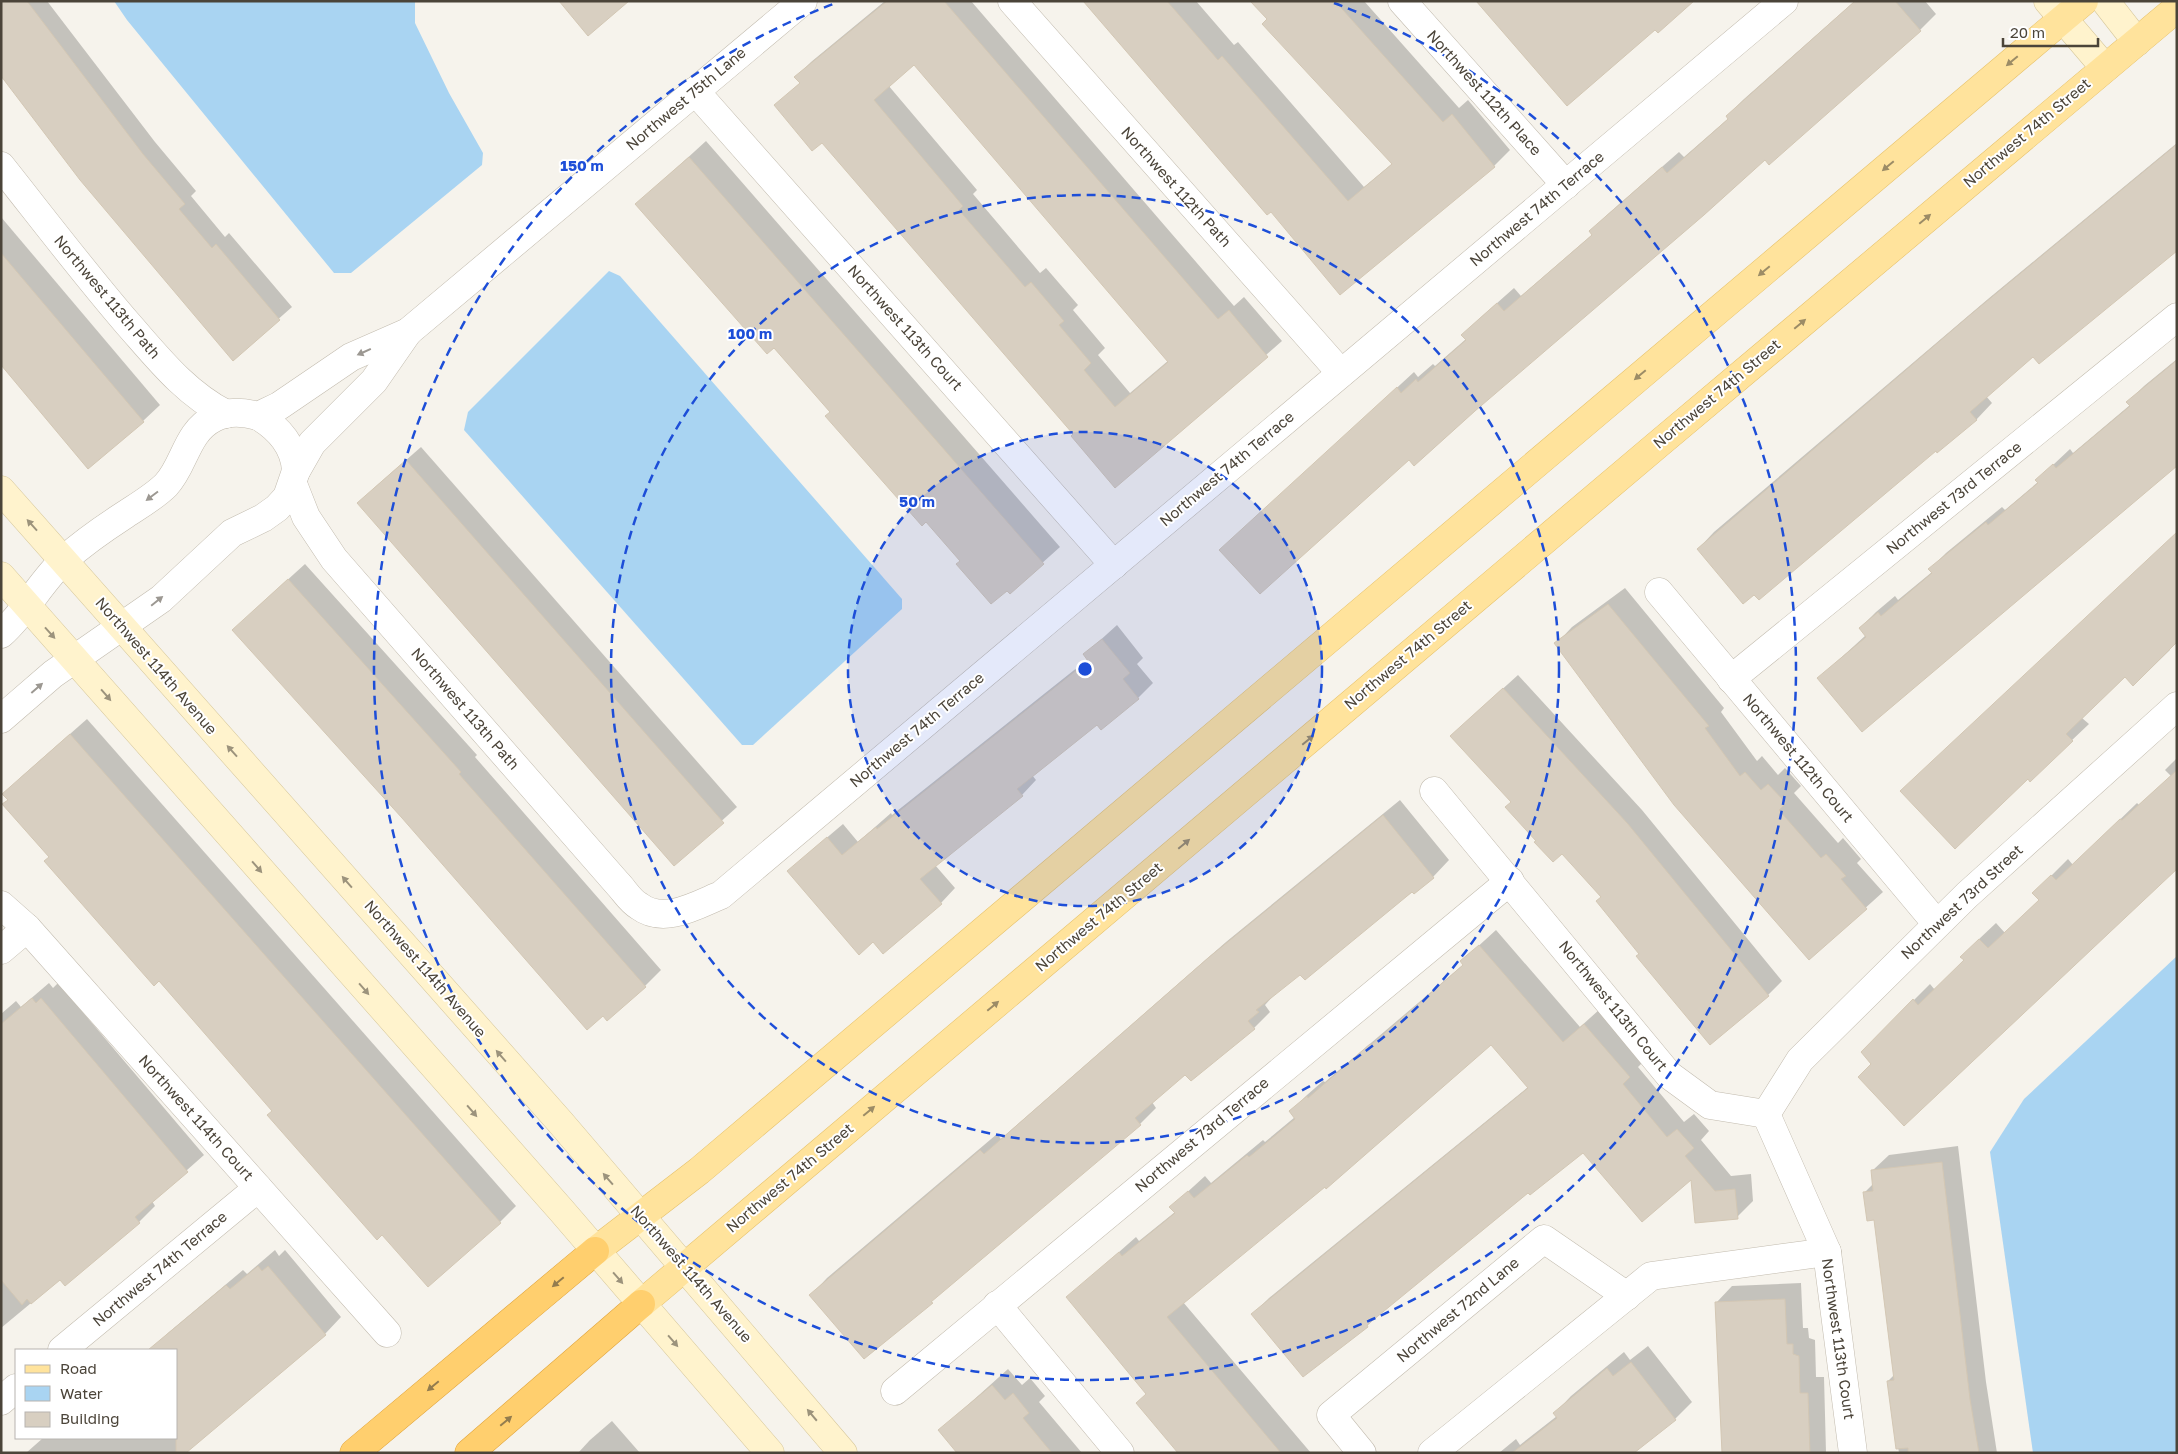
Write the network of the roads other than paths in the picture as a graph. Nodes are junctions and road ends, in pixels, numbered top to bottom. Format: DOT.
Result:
graph roads {
  1 [pos="803,1"];
  2 [pos="1012,1"];
  3 [pos="1402,1"];
  4 [pos="1784,1"];
  5 [pos="2084,1"];
  6 [pos="2105,1"];
  7 [pos="2177,8"];
  8 [pos="2056,10"];
  9 [pos="2138,42"];
  10 [pos="2105,68"];
  11 [pos="695,91"];
  12 [pos="1,166"];
  13 [pos="1566,185"];
  14 [pos="2177,317"];
  15 [pos="408,332"];
  16 [pos="1341,373"];
  17 [pos="226,414"];
  18 [pos="258,416"];
  19 [pos="295,478"];
  20 [pos="1,490"];
  21 [pos="64,560"];
  22 [pos="1114,564"];
  23 [pos="1,576"];
  24 [pos="1659,592"];
  25 [pos="27,607"];
  26 [pos="122,627"];
  27 [pos="1,634"];
  28 [pos="74,659"];
  29 [pos="1731,679"];
  30 [pos="2177,706"];
  31 [pos="1,720"];
  32 [pos="1434,791"];
  33 [pos="1510,881"];
  34 [pos="1,905"];
  35 [pos="659,915"];
  36 [pos="1937,924"];
  37 [pos="27,928"];
  38 [pos="1,950"];
  39 [pos="1766,1114"];
  40 [pos="258,1188"];
  41 [pos="640,1215"];
  42 [pos="595,1251"];
  43 [pos="1827,1252"];
  44 [pos="685,1267"];
  45 [pos="1627,1296"];
  46 [pos="641,1304"];
  47 [pos="997,1305"];
  48 [pos="388,1333"];
  49 [pos="63,1349"];
  50 [pos="15,1389"];
  51 [pos="895,1392"];
  52 [pos="1,1401"];
  53 [pos="354,1453"];
  54 [pos="469,1453"];
  55 [pos="770,1453"];
  56 [pos="843,1453"];
  57 [pos="1120,1453"];
  58 [pos="1362,1453"];
  59 [pos="1432,1453"];
  60 [pos="1854,1453"];
  1 -- 11 [label="street, Northwest 75th Lane"];
  2 -- 16 [label="street, Northwest 112th Path"];
  3 -- 13 [label="street, Northwest 112th Place"];
  4 -- 13 [label="street, Northwest 74th Terrace"];
  5 -- 8 [label="main road"];
  6 -- 9 [label="street"];
  7 -- 9 [label="main road, Northwest 74th Street"];
  8 -- 10 [label="street"];
  8 -- 41 [label="main road, one-way"];
  9 -- 10 [label="main road, Northwest 74th Street"];
  44 -- 10 [label="main road, Northwest 74th Street, one-way"];
  11 -- 15 [label="street, Northwest 75th Lane"];
  11 -- 22 [label="street, Northwest 113th Court"];
  12 -- 17 [label="street, Northwest 113th Path"];
  13 -- 16 [label="street, Northwest 74th Terrace"];
  14 -- 29 [label="street, Northwest 73rd Terrace"];
  15 -- 18 [label="street, Northwest 75th Lane, one-way"];
  15 -- 19 [label="street, Northwest 75th Lane"];
  16 -- 22 [label="street, Northwest 74th Terrace"];
  17 -- 18 [label="street"];
  17 -- 21 [label="street, one-way"];
  18 -- 19 [label="street, Northwest 113th Path"];
  26 -- 19 [label="street, Northwest 75th Lane, one-way"];
  19 -- 35 [label="street, Northwest 113th Path"];
  21 -- 20 [label="street, Northwest 114th Avenue, one-way"];
  21 -- 25 [label="street"];
  21 -- 26 [label="street, Northwest 114th Avenue"];
  22 -- 35 [label="street, Northwest 74th Terrace"];
  23 -- 25 [label="street"];
  24 -- 29 [label="street, Northwest 112th Court"];
  25 -- 27 [label="street"];
  25 -- 28 [label="street, one-way"];
  26 -- 28 [label="street, Northwest 75th Lane"];
  41 -- 26 [label="street, Northwest 114th Avenue, one-way"];
  31 -- 28 [label="street, Northwest 75th Lane, one-way"];
  28 -- 42 [label="street, one-way"];
  29 -- 36 [label="street, Northwest 112th Court"];
  30 -- 36 [label="street, Northwest 73rd Street"];
  32 -- 33 [label="street, Northwest 113th Court"];
  33 -- 39 [label="street, Northwest 113th Court"];
  33 -- 47 [label="street, Northwest 73rd Terrace"];
  34 -- 37 [label="street, Northwest 114th Court"];
  36 -- 39 [label="street, Northwest 73rd Street"];
  37 -- 38 [label="street"];
  37 -- 40 [label="street, Northwest 114th Court"];
  39 -- 43 [label="street, Northwest 113th Court"];
  40 -- 48 [label="street, Northwest 114th Court"];
  40 -- 49 [label="street, Northwest 74th Terrace"];
  41 -- 42 [label="main road"];
  41 -- 44 [label="street, Northwest 114th Avenue"];
  42 -- 46 [label="street, one-way"];
  42 -- 53 [label="highway, one-way"];
  43 -- 45 [label="street"];
  43 -- 60 [label="street, Northwest 113th Court"];
  44 -- 46 [label="main road, Northwest 74th Street"];
  56 -- 44 [label="street, Northwest 114th Avenue, one-way"];
  45 -- 58 [label="street, Northwest 72nd Lane"];
  45 -- 59 [label="street"];
  54 -- 46 [label="highway, one-way"];
  46 -- 55 [label="street, one-way"];
  47 -- 51 [label="street, Northwest 73rd Terrace"];
  47 -- 57 [label="street"];
  50 -- 52 [label="street"];
}
